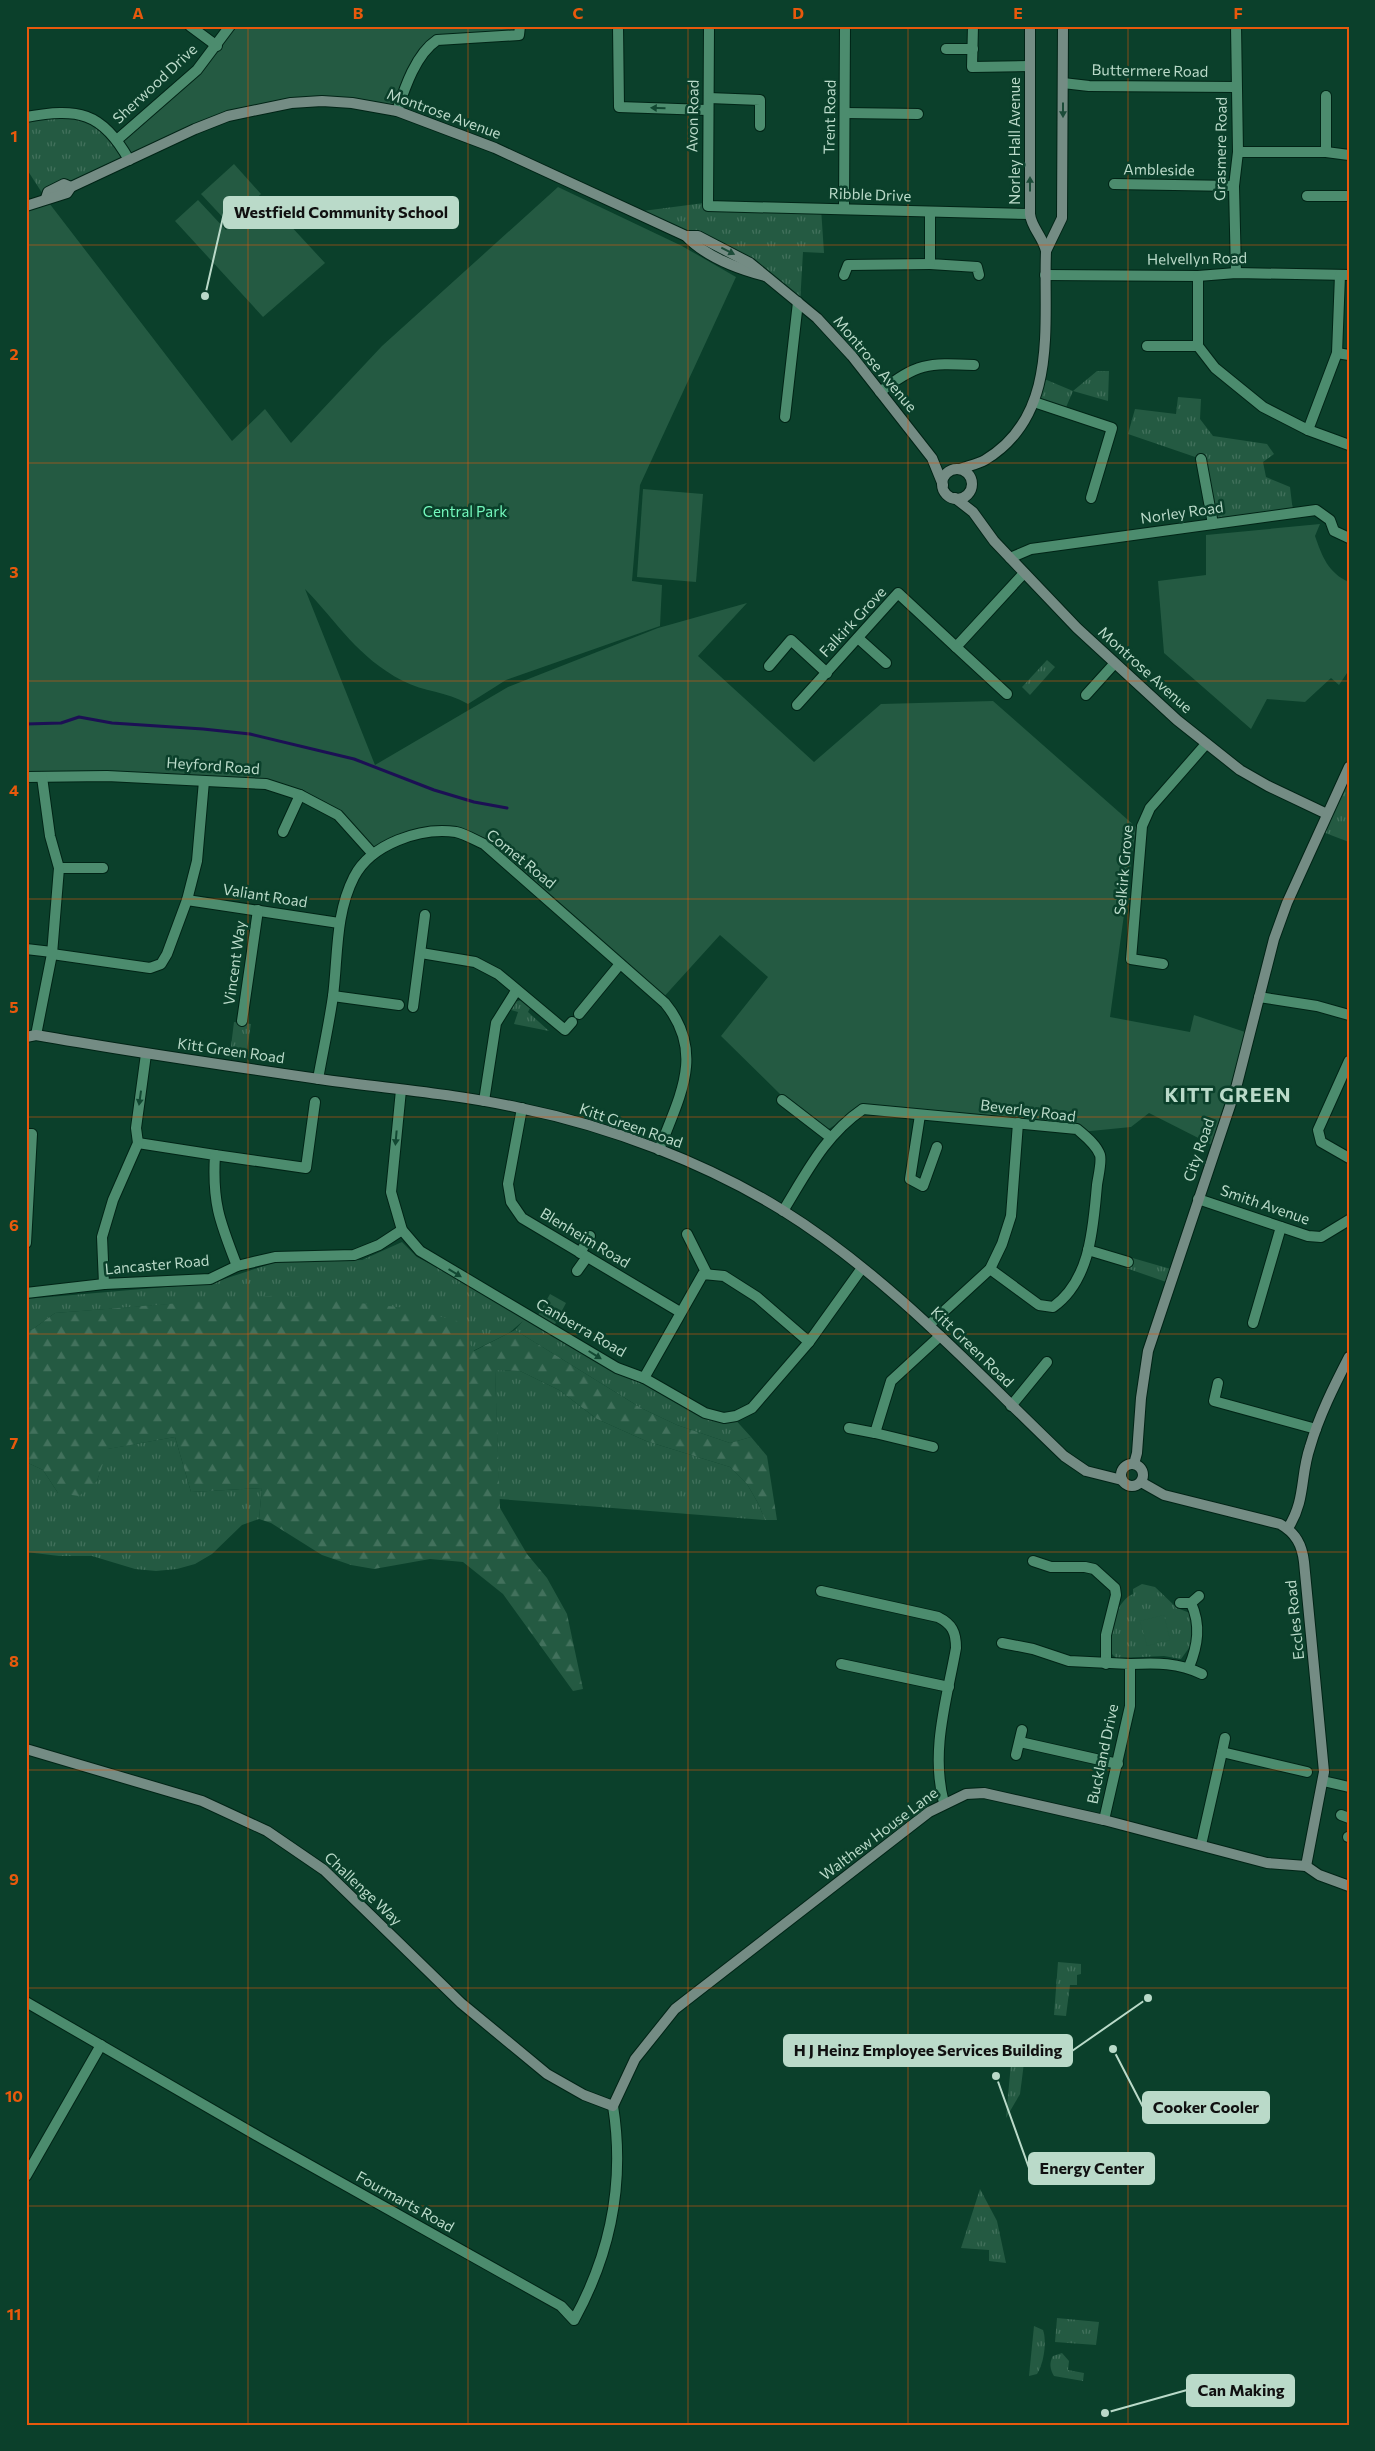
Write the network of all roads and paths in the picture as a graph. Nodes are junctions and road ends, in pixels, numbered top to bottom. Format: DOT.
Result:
graph roads {
  1 [pos="190,26"];
  2 [pos="230,26"];
  3 [pos="618,26"];
  4 [pos="709,26"];
  5 [pos="845,26"];
  6 [pos="973,26"];
  7 [pos="1030,26"];
  8 [pos="1063,26"];
  9 [pos="1236,26"];
  10 [pos="519,31"];
  11 [pos="217,46"];
  12 [pos="972,48"];
  13 [pos="946,49"];
  14 [pos="1030,66"];
  15 [pos="1063,83"];
  16 [pos="1236,87"];
  17 [pos="1326,96"];
  18 [pos="709,98"];
  19 [pos="707,110"];
  20 [pos="398,111"];
  21 [pos="845,113"];
  22 [pos="918,114"];
  23 [pos="26,117"];
  24 [pos="760,126"];
  25 [pos="118,139"];
  26 [pos="1238,152"];
  27 [pos="1326,152"];
  28 [pos="1349,154"];
  29 [pos="129,160"];
  30 [pos="1114,184"];
  31 [pos="1234,186"];
  32 [pos="1307,196"];
  33 [pos="1349,196"];
  34 [pos="26,206"];
  35 [pos="708,206"];
  36 [pos="844,208"];
  37 [pos="930,212"];
  38 [pos="1030,214"];
  39 [pos="1038,231"];
  40 [pos="1055,231"];
  41 [pos="1046,251"];
  42 [pos="930,264"];
  43 [pos="1236,273"];
  44 [pos="844,275"];
  45 [pos="979,275"];
  46 [pos="1045,275"];
  47 [pos="1344,275"];
  48 [pos="1198,276"];
  49 [pos="798,302"];
  50 [pos="1147,346"];
  51 [pos="1198,346"];
  52 [pos="1337,353"];
  53 [pos="1349,355"];
  54 [pos="974,365"];
  55 [pos="880,392"];
  56 [pos="1034,402"];
  57 [pos="785,417"];
  58 [pos="1308,430"];
  59 [pos="1349,445"];
  60 [pos="932,458"];
  61 [pos="1201,459"];
  62 [pos="984,460"];
  63 [pos="959,469"];
  64 [pos="942,485"];
  65 [pos="971,487"];
  66 [pos="955,498"];
  67 [pos="1091,498"];
  68 [pos="973,512"];
  69 [pos="1213,524"];
  70 [pos="1349,538"];
  71 [pos="1010,558"];
  72 [pos="1024,574"];
  73 [pos="858,638"];
  74 [pos="956,647"];
  75 [pos="886,663"];
  76 [pos="1114,664"];
  77 [pos="769,666"];
  78 [pos="827,673"];
  79 [pos="1007,694"];
  80 [pos="1086,695"];
  81 [pos="797,705"];
  82 [pos="1206,744"];
  83 [pos="1349,767"];
  84 [pos="26,777"];
  85 [pos="42,777"];
  86 [pos="204,781"];
  87 [pos="300,795"];
  88 [pos="1327,814"];
  89 [pos="283,832"];
  90 [pos="373,854"];
  91 [pos="58,868"];
  92 [pos="103,868"];
  93 [pos="187,900"];
  94 [pos="258,910"];
  95 [pos="425,915"];
  96 [pos="339,923"];
  97 [pos="26,949"];
  98 [pos="52,953"];
  99 [pos="421,953"];
  100 [pos="620,964"];
  101 [pos="1163,964"];
  102 [pos="516,991"];
  103 [pos="333,996"];
  104 [pos="1259,997"];
  105 [pos="399,1004"];
  106 [pos="413,1006"];
  107 [pos="579,1014"];
  108 [pos="1349,1015"];
  109 [pos="242,1021"];
  110 [pos="572,1022"];
  111 [pos="31,1036"];
  112 [pos="146,1054"];
  113 [pos="1349,1061"];
  114 [pos="318,1079"];
  115 [pos="401,1090"];
  116 [pos="782,1100"];
  117 [pos="484,1101"];
  118 [pos="315,1102"];
  119 [pos="522,1108"];
  120 [pos="920,1114"];
  121 [pos="1018,1122"];
  122 [pos="26,1134"];
  123 [pos="830,1137"];
  124 [pos="138,1143"];
  125 [pos="936,1147"];
  126 [pos="659,1150"];
  127 [pos="215,1154"];
  128 [pos="1349,1158"];
  129 [pos="1198,1198"];
  130 [pos="783,1211"];
  131 [pos="1349,1220"];
  132 [pos="1281,1227"];
  133 [pos="402,1230"];
  134 [pos="687,1234"];
  135 [pos="590,1236"];
  136 [pos="26,1243"];
  137 [pos="429,1245"];
  138 [pos="1088,1250"];
  139 [pos="420,1251"];
  140 [pos="583,1255"];
  141 [pos="1128,1262"];
  142 [pos="237,1266"];
  143 [pos="862,1268"];
  144 [pos="990,1270"];
  145 [pos="577,1271"];
  146 [pos="707,1274"];
  147 [pos="104,1284"];
  148 [pos="26,1293"];
  149 [pos="680,1312"];
  150 [pos="1253,1323"];
  151 [pos="929,1325"];
  152 [pos="940,1336"];
  153 [pos="809,1342"];
  154 [pos="1349,1357"];
  155 [pos="1047,1362"];
  156 [pos="644,1378"];
  157 [pos="1218,1383"];
  158 [pos="1011,1406"];
  159 [pos="850,1428"];
  160 [pos="1316,1429"];
  161 [pos="876,1433"];
  162 [pos="933,1447"];
  163 [pos="1134,1464"];
  164 [pos="1122,1480"];
  165 [pos="1141,1482"];
  166 [pos="1288,1528"];
  167 [pos="1033,1561"];
  168 [pos="1126,1588"];
  169 [pos="821,1591"];
  170 [pos="1116,1595"];
  171 [pos="1190,1600"];
  172 [pos="1002,1644"];
  173 [pos="841,1664"];
  174 [pos="1106,1664"];
  175 [pos="1130,1664"];
  176 [pos="1189,1668"];
  177 [pos="1202,1674"];
  178 [pos="949,1687"];
  179 [pos="1022,1730"];
  180 [pos="1225,1738"];
  181 [pos="1020,1742"];
  182 [pos="26,1749"];
  183 [pos="1222,1752"];
  184 [pos="1016,1755"];
  185 [pos="1118,1764"];
  186 [pos="1288,1767"];
  187 [pos="1307,1772"];
  188 [pos="1285,1778"];
  189 [pos="1323,1781"];
  190 [pos="1349,1787"];
  191 [pos="944,1803"];
  192 [pos="1104,1820"];
  193 [pos="1201,1845"];
  194 [pos="1306,1866"];
  195 [pos="1349,1886"];
  196 [pos="26,2002"];
  197 [pos="101,2045"];
  198 [pos="613,2106"];
  199 [pos="26,2176"];
  1 -- 11 [label="street"];
  2 -- 11 [label="street, Sherwood Drive"];
  19 -- 3 [label="street, one-way"];
  4 -- 18 [label="street, Avon Road"];
  5 -- 21 [label="street, Trent Road"];
  6 -- 12 [label="street"];
  7 -- 14 [label="street, Norley Hall Avenue"];
  8 -- 15 [label="street, Norley Hall Avenue"];
  9 -- 16 [label="street, Grasmere Road"];
  10 -- 20 [label="street"];
  11 -- 25 [label="street, Sherwood Drive"];
  12 -- 13 [label="street"];
  12 -- 14 [label="street"];
  38 -- 14 [label="street, Norley Hall Avenue, one-way"];
  15 -- 16 [label="street, Buttermere Road"];
  15 -- 40 [label="street, Norley Hall Avenue, one-way"];
  16 -- 26 [label="street, Grasmere Road"];
  17 -- 27 [label="street"];
  18 -- 19 [label="street, Avon Road"];
  18 -- 24 [label="street"];
  19 -- 35 [label="street, Avon Road"];
  20 -- 29 [label="street, Montrose Avenue"];
  20 -- 49 [label="street, Montrose Avenue"];
  21 -- 22 [label="street"];
  21 -- 36 [label="street, Trent Road"];
  23 -- 25 [label="street"];
  25 -- 29 [label="street"];
  26 -- 27 [label="street"];
  26 -- 31 [label="street, Grasmere Road"];
  27 -- 28 [label="street"];
  29 -- 34 [label="street, Montrose Avenue"];
  30 -- 31 [label="street, Ambleside"];
  31 -- 43 [label="street, Grasmere Road"];
  32 -- 33 [label="street"];
  35 -- 36 [label="street, Ribble Drive"];
  36 -- 37 [label="street, Ribble Drive"];
  37 -- 38 [label="street, Ribble Drive"];
  37 -- 42 [label="street"];
  38 -- 39 [label="street, Norley Hall Avenue"];
  39 -- 40 [label="street"];
  39 -- 41 [label="street, Norley Hall Avenue"];
  40 -- 41 [label="street, Norley Hall Avenue"];
  41 -- 46 [label="street, Norley Hall Avenue"];
  42 -- 44 [label="street"];
  42 -- 45 [label="street"];
  43 -- 47 [label="street, Helvellyn Road"];
  43 -- 48 [label="street, Helvellyn Road"];
  46 -- 48 [label="street, Helvellyn Road"];
  46 -- 56 [label="street, Norley Hall Avenue"];
  47 -- 52 [label="street"];
  48 -- 51 [label="street"];
  49 -- 55 [label="street, Montrose Avenue"];
  49 -- 57 [label="street"];
  50 -- 51 [label="street"];
  51 -- 58 [label="street"];
  52 -- 53 [label="street"];
  52 -- 58 [label="street"];
  54 -- 55 [label="street"];
  55 -- 60 [label="street, Montrose Avenue"];
  56 -- 62 [label="street, Norley Hall Avenue"];
  56 -- 67 [label="street"];
  58 -- 59 [label="street"];
  60 -- 63 [label="street, Montrose Avenue"];
  60 -- 64 [label="street, Montrose Avenue"];
  61 -- 69 [label="street"];
  62 -- 63 [label="street, Norley Hall Avenue"];
  62 -- 65 [label="street, Norley Hall Avenue"];
  63 -- 64 [label="street"];
  63 -- 65 [label="street"];
  64 -- 66 [label="street"];
  65 -- 66 [label="street"];
  65 -- 68 [label="street"];
  66 -- 68 [label="street, Montrose Avenue"];
  68 -- 71 [label="street, Montrose Avenue"];
  69 -- 70 [label="street, Norley Road"];
  69 -- 71 [label="street, Norley Road"];
  71 -- 72 [label="street, Montrose Avenue"];
  72 -- 74 [label="street"];
  72 -- 76 [label="street, Montrose Avenue"];
  73 -- 74 [label="street, Falkirk Grove"];
  73 -- 75 [label="street"];
  73 -- 78 [label="street, Falkirk Grove"];
  74 -- 79 [label="street, Falkirk Grove"];
  76 -- 80 [label="street"];
  76 -- 82 [label="street, Montrose Avenue"];
  77 -- 78 [label="street"];
  78 -- 81 [label="street, Falkirk Grove"];
  82 -- 88 [label="street, Montrose Avenue"];
  82 -- 101 [label="street, Selkirk Grove"];
  83 -- 88 [label="street, City Road"];
  84 -- 85 [label="street, Heyford Road"];
  85 -- 86 [label="street, Heyford Road"];
  85 -- 91 [label="street"];
  86 -- 87 [label="street, Heyford Road"];
  86 -- 93 [label="street"];
  87 -- 89 [label="street"];
  87 -- 90 [label="street, Heyford Road"];
  88 -- 104 [label="street, City Road"];
  90 -- 96 [label="street, Comet Road"];
  90 -- 100 [label="street, Comet Road"];
  91 -- 92 [label="street"];
  91 -- 98 [label="street"];
  93 -- 94 [label="street, Valiant Road"];
  93 -- 98 [label="street"];
  94 -- 96 [label="street, Valiant Road"];
  94 -- 109 [label="street, Vincent Way"];
  95 -- 99 [label="street"];
  96 -- 103 [label="street, Comet Road"];
  97 -- 98 [label="street"];
  98 -- 111 [label="street"];
  99 -- 102 [label="street"];
  99 -- 106 [label="street"];
  100 -- 107 [label="street"];
  100 -- 126 [label="street, Comet Road"];
  102 -- 110 [label="street"];
  102 -- 117 [label="street"];
  103 -- 105 [label="street"];
  103 -- 114 [label="street, Comet Road"];
  104 -- 108 [label="street"];
  104 -- 129 [label="street, City Road"];
  111 -- 112 [label="street, Kitt Green Road"];
  112 -- 114 [label="street, Kitt Green Road"];
  112 -- 124 [label="street, one-way"];
  113 -- 128 [label="street"];
  114 -- 115 [label="street, Kitt Green Road"];
  115 -- 117 [label="street, Kitt Green Road"];
  115 -- 133 [label="street, Canberra Road, one-way"];
  116 -- 123 [label="street"];
  117 -- 119 [label="street, Kitt Green Road"];
  118 -- 127 [label="street"];
  119 -- 126 [label="street, Kitt Green Road"];
  119 -- 140 [label="street, Blenheim Road"];
  120 -- 121 [label="street, Beverley Road"];
  120 -- 123 [label="street, Beverley Road"];
  120 -- 125 [label="street"];
  121 -- 138 [label="street, Beverley Road"];
  121 -- 144 [label="street"];
  122 -- 136 [label="street"];
  123 -- 130 [label="street, Beverley Road"];
  124 -- 127 [label="street"];
  124 -- 147 [label="street"];
  126 -- 130 [label="street, Kitt Green Road"];
  127 -- 142 [label="street"];
  129 -- 132 [label="street, Smith Avenue"];
  129 -- 163 [label="street, City Road"];
  130 -- 143 [label="street, Kitt Green Road"];
  131 -- 132 [label="street, Smith Avenue"];
  132 -- 150 [label="street"];
  133 -- 139 [label="street, Canberra Road"];
  133 -- 142 [label="street, Lancaster Road"];
  134 -- 146 [label="street"];
  135 -- 140 [label="street"];
  137 -- 139 [label="street"];
  138 -- 141 [label="street"];
  138 -- 144 [label="street, Beverley Road"];
  139 -- 156 [label="street, Canberra Road, one-way"];
  140 -- 145 [label="street"];
  140 -- 149 [label="street, Blenheim Road"];
  142 -- 147 [label="street, Lancaster Road"];
  143 -- 151 [label="street, Kitt Green Road"];
  143 -- 153 [label="street, Canberra Road"];
  144 -- 151 [label="street"];
  146 -- 149 [label="street"];
  146 -- 153 [label="street"];
  147 -- 148 [label="street, Lancaster Road"];
  149 -- 156 [label="street"];
  151 -- 152 [label="street, Kitt Green Road"];
  152 -- 158 [label="street, Kitt Green Road"];
  152 -- 161 [label="street"];
  153 -- 156 [label="street, Canberra Road"];
  154 -- 160 [label="street"];
  155 -- 158 [label="street"];
  157 -- 160 [label="street"];
  158 -- 164 [label="street, Kitt Green Road"];
  159 -- 161 [label="street"];
  160 -- 166 [label="street"];
  161 -- 162 [label="street"];
  163 -- 164 [label="street"];
  163 -- 165 [label="street"];
  164 -- 165 [label="street"];
  165 -- 166 [label="street"];
  166 -- 189 [label="street, Eccles Road"];
  167 -- 170 [label="street"];
  168 -- 170 [label="street"];
  169 -- 178 [label="street"];
  170 -- 174 [label="street"];
  171 -- 176 [label="street"];
  172 -- 174 [label="street"];
  173 -- 178 [label="street"];
  174 -- 175 [label="street"];
  175 -- 176 [label="street"];
  175 -- 185 [label="street, Buckland Drive"];
  176 -- 177 [label="street"];
  178 -- 191 [label="street"];
  179 -- 181 [label="street"];
  180 -- 183 [label="street"];
  181 -- 184 [label="street"];
  181 -- 185 [label="street"];
  182 -- 198 [label="street, Challenge Way"];
  183 -- 186 [label="street"];
  183 -- 193 [label="street"];
  185 -- 192 [label="street, Buckland Drive"];
  186 -- 187 [label="street"];
  186 -- 188 [label="street"];
  189 -- 190 [label="street"];
  189 -- 194 [label="street, Eccles Road"];
  191 -- 192 [label="street, Walthew House Lane"];
  191 -- 198 [label="street, Walthew House Lane"];
  192 -- 193 [label="street, Walthew House Lane"];
  193 -- 194 [label="street, Walthew House Lane"];
  194 -- 195 [label="street"];
  196 -- 197 [label="street, Fourmarts Road"];
  197 -- 198 [label="street, Fourmarts Road"];
  197 -- 199 [label="street"];
}
